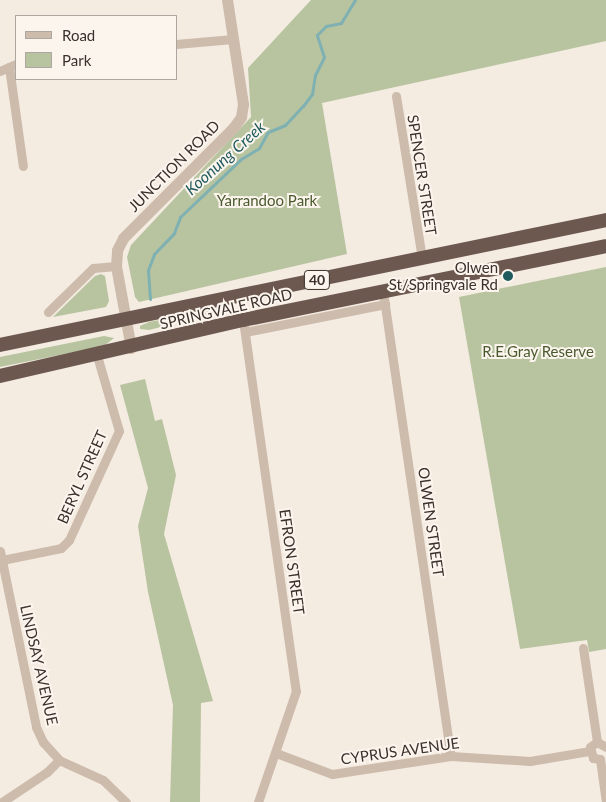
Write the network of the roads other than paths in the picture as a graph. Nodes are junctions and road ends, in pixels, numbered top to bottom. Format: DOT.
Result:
graph roads {
  1 [pos="227,0"];
  2 [pos="233,40"];
  3 [pos="178,44"];
  4 [pos="8,67"];
  5 [pos="396,96"];
  6 [pos="22,166"];
  7 [pos="606,220"];
  8 [pos="606,246"];
  9 [pos="422,258"];
  10 [pos="116,266"];
  11 [pos="384,298"];
  12 [pos="48,312"];
  13 [pos="125,319"];
  14 [pos="244,326"];
  15 [pos="0,345"];
  16 [pos="131,348"];
  17 [pos="97,356"];
  18 [pos="0,376"];
  19 [pos="1,555"];
  20 [pos="584,648"];
  21 [pos="597,742"];
  22 [pos="606,747"];
  23 [pos="590,752"];
  24 [pos="276,753"];
  25 [pos="451,756"];
  26 [pos="603,757"];
  27 [pos="59,760"];
  28 [pos="2,802"];
  29 [pos="126,802"];
  30 [pos="258,802"];
  31 [pos="606,802"];
  1 -- 2 [label="street, JUNCTION ROAD"];
  2 -- 3 [label="street"];
  2 -- 10 [label="street, JUNCTION ROAD"];
  4 -- 6 [label="street"];
  5 -- 9 [label="street, SPENCER STREET"];
  7 -- 9 [label="highway, SPRINGVALE ROAD / 40"];
  8 -- 11 [label="highway, SPRINGVALE ROAD / 40"];
  9 -- 13 [label="highway, SPRINGVALE ROAD / 40"];
  10 -- 12 [label="street"];
  10 -- 13 [label="street, JUNCTION ROAD"];
  11 -- 14 [label="highway, SPRINGVALE ROAD / 40"];
  11 -- 25 [label="street, OLWEN STREET"];
  13 -- 15 [label="highway, SPRINGVALE ROAD / 40"];
  13 -- 16 [label="street, JUNCTION ROAD"];
  14 -- 16 [label="highway, SPRINGVALE ROAD / 40"];
  14 -- 24 [label="street, EFRON STREET"];
  16 -- 17 [label="highway, SPRINGVALE ROAD / 40"];
  17 -- 18 [label="highway, SPRINGVALE ROAD / 40"];
  17 -- 19 [label="street, BERYL STREET"];
  19 -- 27 [label="street, LINDSAY AVENUE"];
  20 -- 21 [label="street"];
  21 -- 22 [label="street"];
  21 -- 23 [label="street"];
  23 -- 25 [label="street, CYPRUS AVENUE"];
  23 -- 26 [label="street"];
  24 -- 25 [label="street, CYPRUS AVENUE"];
  24 -- 30 [label="street, EFRON STREET"];
  26 -- 31 [label="street"];
  27 -- 28 [label="street"];
  27 -- 29 [label="street, LINDSAY AVENUE"];
}
